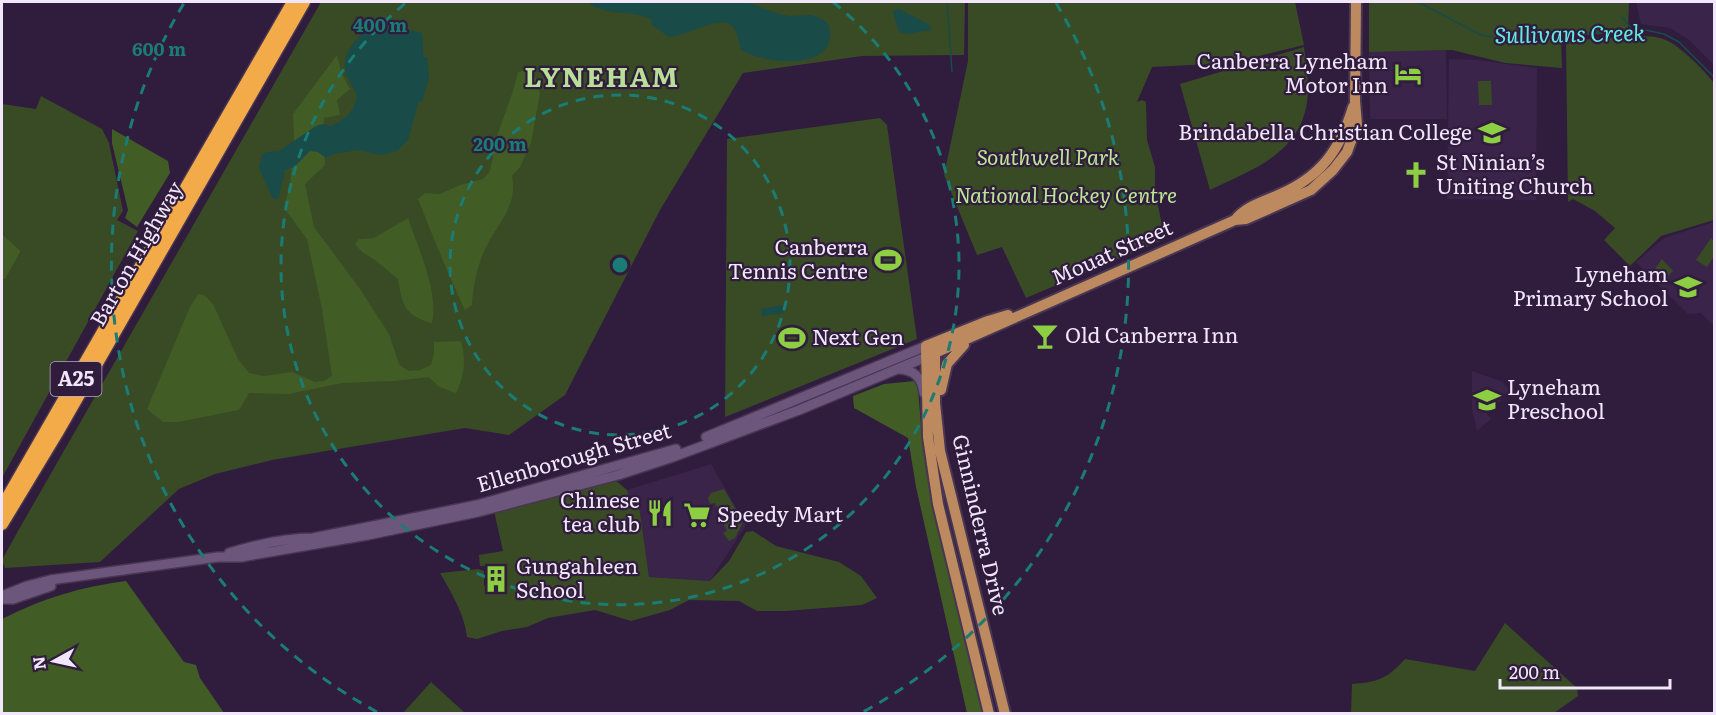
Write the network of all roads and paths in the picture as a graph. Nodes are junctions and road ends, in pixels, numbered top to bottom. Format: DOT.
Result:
graph roads {
  1 [pos="293,2"];
  2 [pos="304,2"];
  3 [pos="1356,2"];
  4 [pos="201,170"];
  5 [pos="1038,307"];
  6 [pos="973,337"];
  7 [pos="931,350"];
  8 [pos="899,369"];
  9 [pos="926,414"];
  10 [pos="948,486"];
  11 [pos="2,507"];
  12 [pos="2,524"];
  13 [pos="218,557"];
  14 [pos="2,591"];
  15 [pos="12,595"];
  16 [pos="2,598"];
  17 [pos="989,714"];
  18 [pos="1005,714"];
  1 -- 4 [label="highway, Barton Highway / A25"];
  2 -- 4 [label="highway, Barton Highway / A25"];
  3 -- 5 [label="main road, Mouat Street"];
  4 -- 11 [label="highway, Barton Highway / A25"];
  4 -- 12 [label="highway, Barton Highway / A25"];
  5 -- 6 [label="main road, Mouat Street"];
  5 -- 7 [label="main road, Mouat Street"];
  6 -- 7 [label="main road, Mouat Street"];
  6 -- 10 [label="main road"];
  7 -- 8 [label="main road, Ellenborough Street"];
  7 -- 9 [label="main road, Ginninderra Drive"];
  7 -- 10 [label="main road, Ginninderra Drive"];
  7 -- 13 [label="main road, Ellenborough Street"];
  8 -- 9 [label="main road"];
  8 -- 13 [label="main road, Ellenborough Street"];
  9 -- 17 [label="main road, Ginninderra Drive"];
  10 -- 18 [label="main road, Ginninderra Drive"];
  13 -- 15 [label="main road, Ellenborough Street"];
  14 -- 15 [label="main road, Ellenborough Street"];
  15 -- 16 [label="main road"];
}
